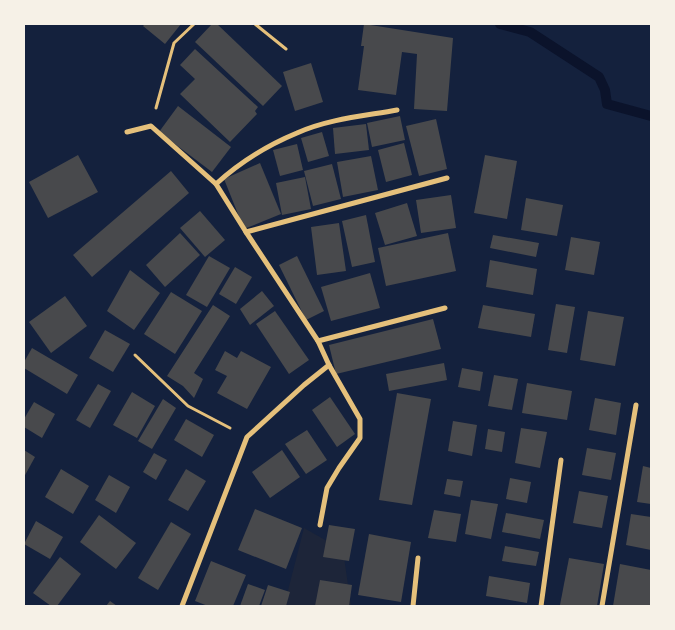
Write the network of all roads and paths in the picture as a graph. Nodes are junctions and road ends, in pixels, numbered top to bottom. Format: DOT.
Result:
graph roads {
  1 [pos="194,24"];
  2 [pos="255,24"];
  3 [pos="286,49"];
  4 [pos="397,110"];
  5 [pos="151,126"];
  6 [pos="127,132"];
  7 [pos="448,178"];
  8 [pos="216,184"];
  9 [pos="246,232"];
  10 [pos="445,308"];
  11 [pos="318,341"];
  12 [pos="134,355"];
  13 [pos="329,365"];
  14 [pos="636,405"];
  15 [pos="247,437"];
  16 [pos="561,460"];
  17 [pos="320,525"];
  18 [pos="418,558"];
  19 [pos="182,606"];
  20 [pos="413,606"];
  21 [pos="541,606"];
  22 [pos="602,606"];
  1 -- 5 [label="path"];
  2 -- 3 [label="path"];
  4 -- 8 [label="street"];
  5 -- 6 [label="street"];
  5 -- 8 [label="street"];
  7 -- 9 [label="street"];
  8 -- 9 [label="street"];
  9 -- 11 [label="street"];
  10 -- 11 [label="street"];
  11 -- 13 [label="street"];
  12 -- 15 [label="path"];
  13 -- 15 [label="street"];
  13 -- 17 [label="street"];
  14 -- 22 [label="street"];
  15 -- 19 [label="street"];
  16 -- 21 [label="street"];
  18 -- 20 [label="street"];
}
